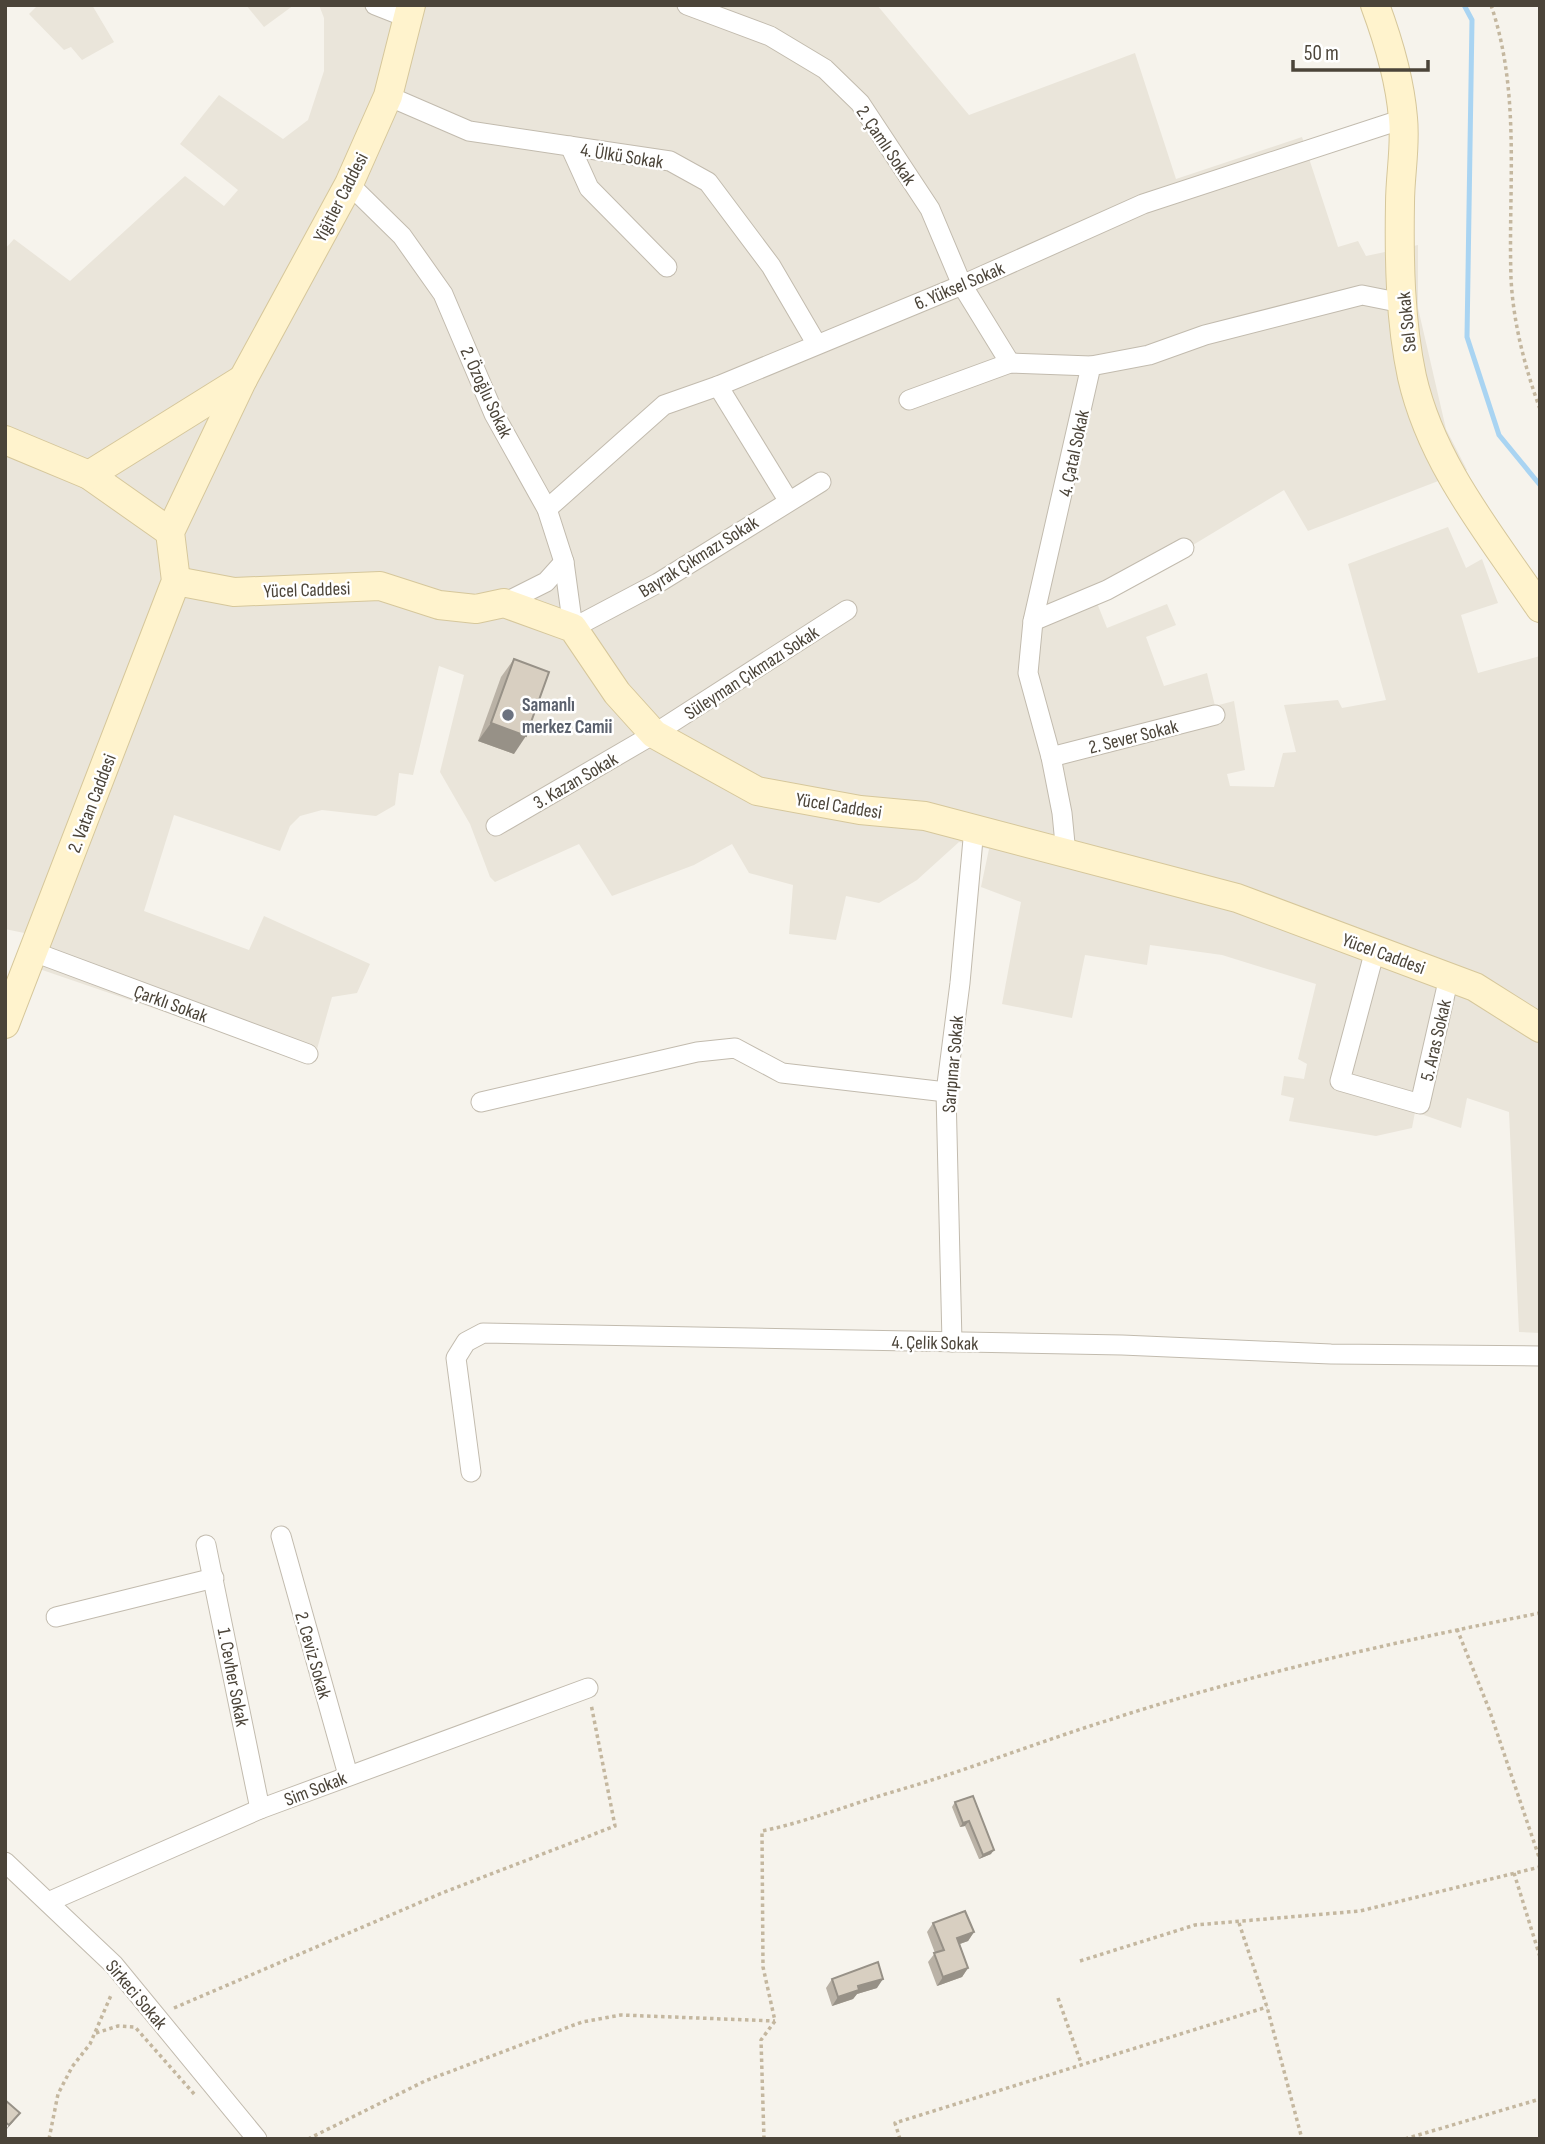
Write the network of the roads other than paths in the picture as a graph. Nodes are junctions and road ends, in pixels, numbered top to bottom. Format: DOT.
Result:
graph roads {
  1 [pos="375,5"];
  2 [pos="688,5"];
  3 [pos="1375,5"];
  4 [pos="409,12"];
  5 [pos="388,96"];
  6 [pos="1404,119"];
  7 [pos="570,146"];
  8 [pos="349,184"];
  9 [pos="667,267"];
  10 [pos="962,285"];
  11 [pos="1402,303"];
  12 [pos="816,343"];
  13 [pos="1010,363"];
  14 [pos="1091,366"];
  15 [pos="243,379"];
  16 [pos="718,386"];
  17 [pos="909,400"];
  18 [pos="5,440"];
  19 [pos="89,475"];
  20 [pos="821,482"];
  21 [pos="788,500"];
  22 [pos="547,509"];
  23 [pos="170,532"];
  24 [pos="1184,548"];
  25 [pos="564,562"];
  26 [pos="176,581"];
  27 [pos="504,603"];
  28 [pos="1540,608"];
  29 [pos="847,610"];
  30 [pos="1033,621"];
  31 [pos="573,628"];
  32 [pos="1214,715"];
  33 [pos="654,734"];
  34 [pos="1051,757"];
  35 [pos="496,826"];
  36 [pos="974,828"];
  37 [pos="1066,854"];
  38 [pos="1375,950"];
  39 [pos="34,952"];
  40 [pos="1450,977"];
  41 [pos="5,1024"];
  42 [pos="1540,1028"];
  43 [pos="308,1054"];
  44 [pos="946,1092"];
  45 [pos="481,1102"];
  46 [pos="952,1342"];
  47 [pos="1540,1356"];
  48 [pos="471,1472"];
  49 [pos="281,1536"];
  50 [pos="206,1545"];
  51 [pos="214,1578"];
  52 [pos="56,1617"];
  53 [pos="588,1688"];
  54 [pos="348,1775"];
  55 [pos="260,1810"];
  56 [pos="5,1862"];
  57 [pos="48,1902"];
  58 [pos="257,2139"];
  1 -- 4 [label="street"];
  2 -- 10 [label="street, 2. Çamlı Sokak"];
  3 -- 6 [label="main road, Sel Sokak"];
  4 -- 5 [label="main road, Yiğitler Caddesi"];
  5 -- 7 [label="street, 4. Ülkü Sokak"];
  5 -- 8 [label="main road, Yiğitler Caddesi"];
  6 -- 10 [label="street, 6. Yüksel Sokak"];
  6 -- 11 [label="main road, Sel Sokak"];
  7 -- 9 [label="street"];
  7 -- 12 [label="street, 4. Ülkü Sokak"];
  8 -- 15 [label="main road, Yiğitler Caddesi"];
  8 -- 22 [label="street, 2. Özoğlu Sokak"];
  10 -- 12 [label="street, 6. Yüksel Sokak"];
  10 -- 13 [label="street, 2. Çamlı Sokak"];
  11 -- 14 [label="street"];
  11 -- 28 [label="main road, Sel Sokak"];
  12 -- 16 [label="street, 6. Yüksel Sokak"];
  13 -- 14 [label="street"];
  13 -- 17 [label="street"];
  14 -- 30 [label="street, 4. Çatal Sokak"];
  15 -- 19 [label="main road, Yiğitler Caddesi"];
  15 -- 23 [label="main road, Yiğitler Caddesi"];
  16 -- 21 [label="street"];
  16 -- 22 [label="street, 6. Yüksel Sokak"];
  18 -- 19 [label="main road"];
  19 -- 23 [label="main road"];
  20 -- 21 [label="street, Bayrak Çıkmazı Sokak"];
  21 -- 31 [label="street, Bayrak Çıkmazı Sokak"];
  22 -- 25 [label="street, 2. Özoğlu Sokak"];
  23 -- 26 [label="main road"];
  24 -- 30 [label="street"];
  25 -- 27 [label="street"];
  25 -- 31 [label="street, 2. Özoğlu Sokak"];
  26 -- 27 [label="main road, Yücel Caddesi"];
  26 -- 39 [label="main road, 2. Vatan Caddesi"];
  27 -- 31 [label="main road, Yücel Caddesi"];
  29 -- 33 [label="street, Süleyman Çıkmazı Sokak"];
  30 -- 34 [label="street, 4. Çatal Sokak"];
  31 -- 33 [label="main road, Yücel Caddesi"];
  32 -- 34 [label="street, 2. Sever Sokak"];
  33 -- 35 [label="street, 3. Kazan Sokak"];
  33 -- 36 [label="main road, Yücel Caddesi"];
  34 -- 37 [label="street, 4. Çatal Sokak"];
  36 -- 37 [label="main road, Yücel Caddesi"];
  36 -- 44 [label="street, Sarıpınar Sokak"];
  37 -- 38 [label="main road, Yücel Caddesi"];
  38 -- 40 [label="main road, Yücel Caddesi"];
  38 -- 40 [label="street, 5. Aras Sokak"];
  39 -- 41 [label="main road, 2. Vatan Caddesi"];
  39 -- 43 [label="street, Çarklı Sokak"];
  40 -- 42 [label="main road, Yücel Caddesi"];
  44 -- 45 [label="street"];
  44 -- 46 [label="street, Sarıpınar Sokak"];
  46 -- 47 [label="street, 4. Çelik Sokak"];
  46 -- 48 [label="street, 4. Çelik Sokak"];
  49 -- 54 [label="street, 2. Ceviz Sokak"];
  50 -- 51 [label="street, 1. Cevher Sokak"];
  51 -- 52 [label="street"];
  51 -- 55 [label="street, 1. Cevher Sokak"];
  53 -- 54 [label="street, Sim Sokak"];
  54 -- 55 [label="street, Sim Sokak"];
  55 -- 57 [label="street, Sim Sokak"];
  56 -- 57 [label="street, Sirkeci Sokak"];
  57 -- 58 [label="street, Sirkeci Sokak"];
}
